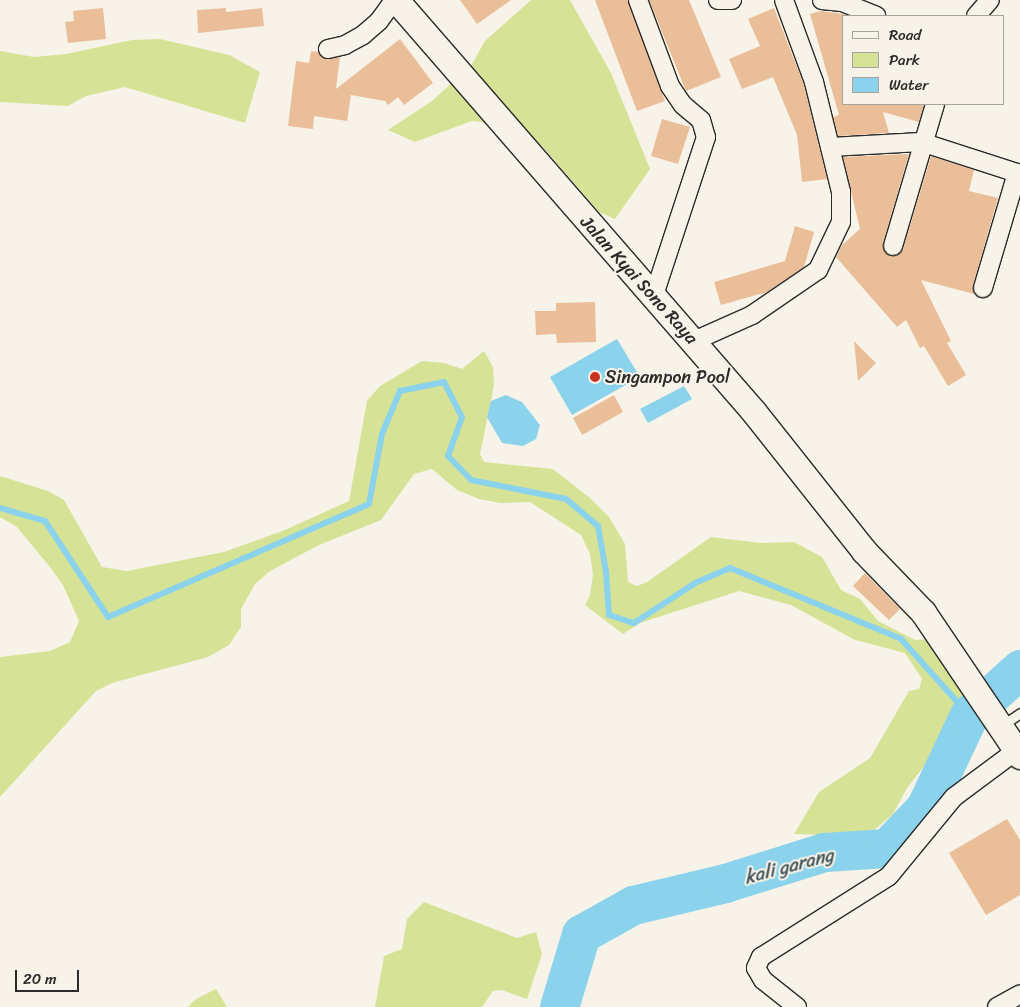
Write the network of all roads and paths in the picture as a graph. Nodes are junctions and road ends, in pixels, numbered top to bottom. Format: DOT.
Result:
graph roads {
  1 [pos="395,0"];
  2 [pos="638,0"];
  3 [pos="718,0"];
  4 [pos="732,0"];
  5 [pos="784,0"];
  6 [pos="822,0"];
  7 [pos="990,0"];
  8 [pos="869,8"];
  9 [pos="977,15"];
  10 [pos="328,49"];
  11 [pos="935,105"];
  12 [pos="922,142"];
  13 [pos="830,147"];
  14 [pos="1018,169"];
  15 [pos="893,246"];
  16 [pos="983,288"];
  17 [pos="653,298"];
  18 [pos="694,341"];
  19 [pos="1020,712"];
  20 [pos="993,718"];
  21 [pos="1018,754"];
  22 [pos="1020,994"];
  23 [pos="797,1007"];
  24 [pos="997,1007"];
  1 -- 10 [label="street"];
  1 -- 17 [label="street, Jalan Kyai Sono Raya"];
  2 -- 17 [label="street"];
  3 -- 4 [label="street"];
  5 -- 13 [label="street"];
  6 -- 8 [label="street"];
  7 -- 9 [label="street"];
  11 -- 12 [label="street"];
  12 -- 13 [label="street"];
  12 -- 14 [label="street"];
  12 -- 15 [label="street"];
  13 -- 18 [label="street"];
  14 -- 16 [label="street"];
  17 -- 18 [label="street, Jalan Kyai Sono Raya"];
  18 -- 20 [label="street, Jalan Kyai Sono Raya"];
  19 -- 20 [label="lane"];
  20 -- 21 [label="street, Jalan Kyai Sono Raya"];
  21 -- 23 [label="street"];
  22 -- 24 [label="street"];
}
